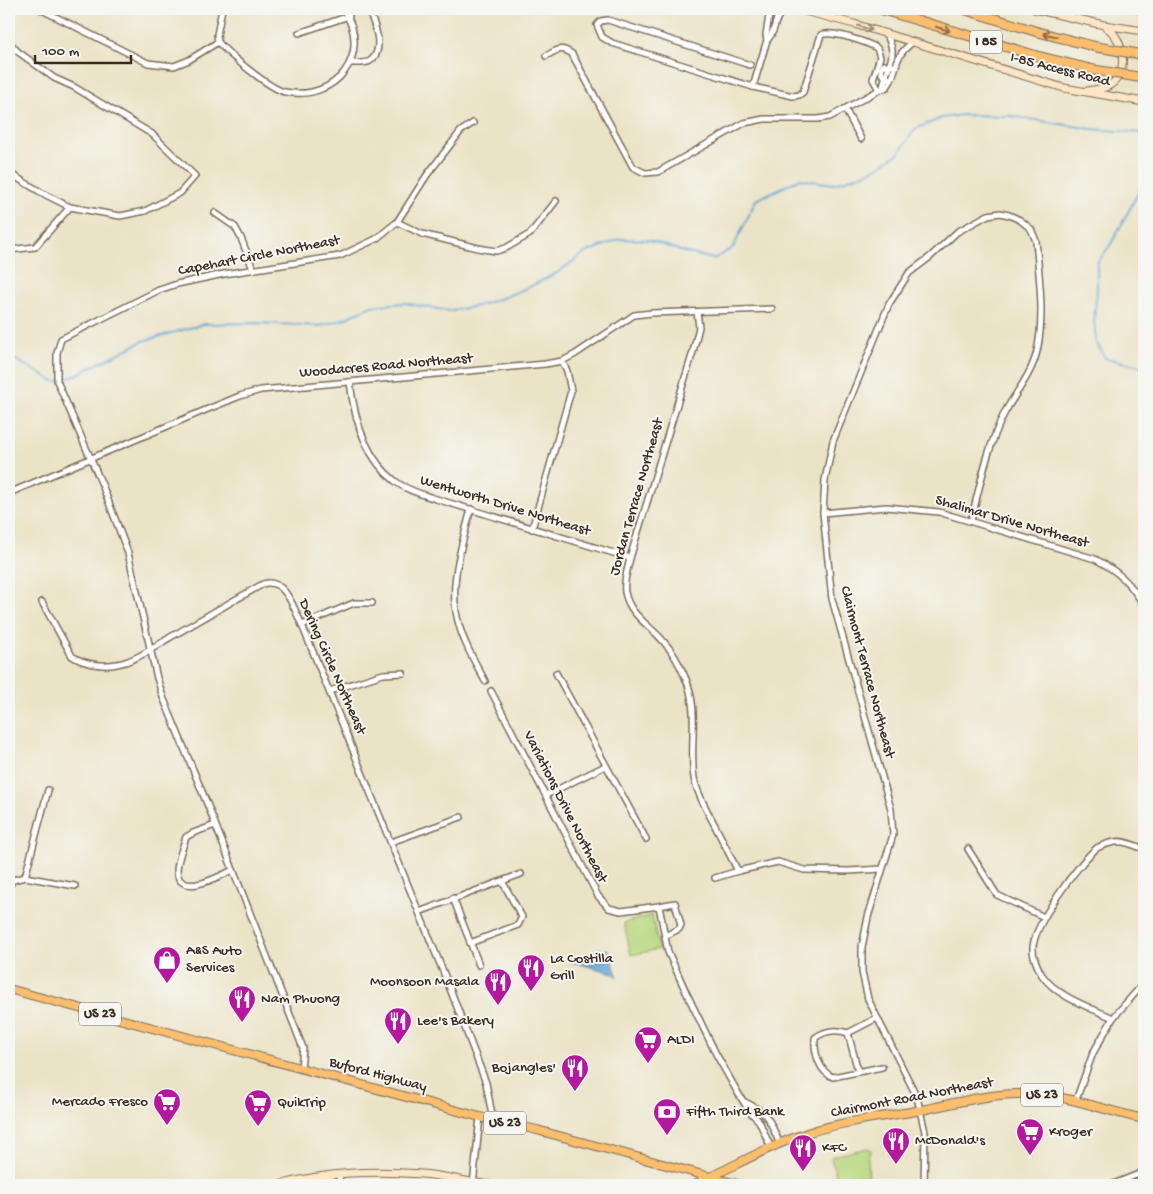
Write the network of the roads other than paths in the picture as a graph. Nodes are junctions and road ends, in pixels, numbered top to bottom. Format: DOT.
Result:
graph roads {
  1 [pos="40,9"];
  2 [pos="222,9"];
  3 [pos="343,9"];
  4 [pos="367,9"];
  5 [pos="770,9"];
  6 [pos="784,9"];
  7 [pos="797,9"];
  8 [pos="880,9"];
  9 [pos="963,9"];
  10 [pos="1034,9"];
  11 [pos="349,16"];
  12 [pos="772,25"];
  13 [pos="1104,25"];
  14 [pos="1144,31"];
  15 [pos="299,33"];
  16 [pos="887,35"];
  17 [pos="9,42"];
  18 [pos="218,42"];
  19 [pos="912,42"];
  20 [pos="1144,55"];
  21 [pos="546,56"];
  22 [pos="350,63"];
  23 [pos="750,65"];
  24 [pos="892,66"];
  25 [pos="1144,78"];
  26 [pos="753,87"];
  27 [pos="881,89"];
  28 [pos="1079,92"];
  29 [pos="1144,102"];
  30 [pos="846,109"];
  31 [pos="473,123"];
  32 [pos="861,139"];
  33 [pos="9,173"];
  34 [pos="556,201"];
  35 [pos="70,207"];
  36 [pos="216,213"];
  37 [pos="397,222"];
  38 [pos="9,250"];
  39 [pos="253,269"];
  40 [pos="772,309"];
  41 [pos="697,312"];
  42 [pos="562,361"];
  43 [pos="350,382"];
  44 [pos="90,459"];
  45 [pos="9,493"];
  46 [pos="471,510"];
  47 [pos="823,513"];
  48 [pos="970,521"];
  49 [pos="532,529"];
  50 [pos="630,558"];
  51 [pos="42,602"];
  52 [pos="372,603"];
  53 [pos="1144,606"];
  54 [pos="302,625"];
  55 [pos="151,649"];
  56 [pos="556,672"];
  57 [pos="403,673"];
  58 [pos="485,681"];
  59 [pos="330,691"];
  60 [pos="490,691"];
  61 [pos="606,766"];
  62 [pos="48,790"];
  63 [pos="546,795"];
  64 [pos="461,817"];
  65 [pos="215,825"];
  66 [pos="646,839"];
  67 [pos="391,842"];
  68 [pos="968,849"];
  69 [pos="1144,849"];
  70 [pos="882,869"];
  71 [pos="233,870"];
  72 [pos="738,870"];
  73 [pos="521,874"];
  74 [pos="25,877"];
  75 [pos="11,878"];
  76 [pos="714,878"];
  77 [pos="502,881"];
  78 [pos="9,886"];
  79 [pos="75,886"];
  80 [pos="453,898"];
  81 [pos="659,906"];
  82 [pos="419,912"];
  83 [pos="1044,917"];
  84 [pos="665,936"];
  85 [pos="470,943"];
  86 [pos="479,965"];
  87 [pos="1144,983"];
  88 [pos="9,989"];
  89 [pos="877,1018"];
  90 [pos="1113,1018"];
  91 [pos="848,1033"];
  92 [pos="882,1067"];
  93 [pos="301,1068"];
  94 [pos="858,1071"];
  95 [pos="1076,1100"];
  96 [pos="745,1102"];
  97 [pos="921,1110"];
  98 [pos="480,1117"];
  99 [pos="1144,1119"];
  100 [pos="493,1120"];
  101 [pos="780,1144"];
  102 [pos="771,1148"];
  103 [pos="1144,1172"];
  104 [pos="339,1175"];
  105 [pos="710,1177"];
  106 [pos="473,1184"];
  107 [pos="278,1185"];
  108 [pos="340,1185"];
  109 [pos="490,1185"];
  110 [pos="694,1185"];
  111 [pos="740,1185"];
  112 [pos="924,1185"];
  113 [pos="1111,1185"];
  1 -- 18 [label="street"];
  2 -- 18 [label="street"];
  3 -- 11 [label="street"];
  4 -- 22 [label="street"];
  5 -- 12 [label="street"];
  6 -- 12 [label="street"];
  7 -- 16 [label="main road, I-85 Access Road, one-way"];
  8 -- 25 [label="highway, I 85, one-way, bridge"];
  20 -- 9 [label="highway, I 85, one-way, bridge"];
  10 -- 13 [label="main road"];
  11 -- 15 [label="street"];
  11 -- 22 [label="street"];
  12 -- 26 [label="street"];
  13 -- 14 [label="main road"];
  13 -- 28 [label="main road"];
  16 -- 19 [label="main road, I-85 Access Road"];
  16 -- 24 [label="street"];
  17 -- 35 [label="street"];
  18 -- 22 [label="street"];
  19 -- 24 [label="street"];
  19 -- 28 [label="main road, I-85 Access Road"];
  21 -- 30 [label="street"];
  23 -- 26 [label="street"];
  24 -- 27 [label="street"];
  26 -- 27 [label="street"];
  27 -- 30 [label="street"];
  28 -- 29 [label="main road, I-85 Access Road"];
  30 -- 32 [label="street"];
  31 -- 37 [label="street, Capehart Circle Northeast"];
  33 -- 35 [label="street"];
  34 -- 37 [label="street"];
  35 -- 38 [label="street"];
  36 -- 39 [label="street"];
  37 -- 39 [label="street, Capehart Circle Northeast"];
  39 -- 44 [label="street, Capehart Circle Northeast"];
  40 -- 41 [label="street, Woodacres Road Northeast"];
  41 -- 42 [label="street, Woodacres Road Northeast"];
  41 -- 50 [label="street, Jordan Terrace Northeast"];
  42 -- 43 [label="street, Woodacres Road Northeast"];
  42 -- 49 [label="street"];
  43 -- 44 [label="street, Woodacres Road Northeast"];
  43 -- 46 [label="street, Wentworth Drive Northeast"];
  44 -- 45 [label="street, Woodacres Road Northeast"];
  44 -- 55 [label="street, Capehart Circle Northeast"];
  46 -- 49 [label="street, Wentworth Drive Northeast"];
  46 -- 58 [label="street"];
  47 -- 48 [label="street, Shalimar Drive Northeast"];
  47 -- 48 [label="street, Clairmont Terrace Northeast"];
  47 -- 70 [label="street, Clairmont Terrace Northeast"];
  48 -- 53 [label="street, Shalimar Drive Northeast"];
  49 -- 50 [label="street, Wentworth Drive Northeast"];
  50 -- 72 [label="street, Jordan Terrace Northeast"];
  51 -- 55 [label="street, Dering Circle Northeast"];
  52 -- 54 [label="street"];
  54 -- 55 [label="street, Dering Circle Northeast"];
  54 -- 59 [label="street, Dering Circle Northeast"];
  55 -- 65 [label="street"];
  56 -- 61 [label="street"];
  57 -- 59 [label="street"];
  59 -- 67 [label="street, Dering Circle Northeast"];
  60 -- 63 [label="street, Variations Drive Northeast"];
  61 -- 63 [label="street"];
  61 -- 66 [label="street"];
  62 -- 74 [label="street"];
  63 -- 81 [label="street, Variations Drive Northeast"];
  64 -- 67 [label="street"];
  65 -- 71 [label="street"];
  65 -- 71 [label="street"];
  67 -- 82 [label="street, Dering Circle Northeast"];
  68 -- 83 [label="street"];
  69 -- 83 [label="street"];
  70 -- 72 [label="street"];
  70 -- 89 [label="street, Clairmont Terrace Northeast"];
  71 -- 93 [label="street"];
  72 -- 76 [label="street"];
  73 -- 77 [label="street"];
  74 -- 75 [label="street"];
  74 -- 79 [label="street"];
  75 -- 78 [label="street"];
  77 -- 80 [label="street"];
  77 -- 85 [label="street"];
  80 -- 82 [label="street"];
  80 -- 85 [label="street"];
  81 -- 84 [label="street"];
  81 -- 84 [label="street"];
  82 -- 100 [label="street, Dering Circle Northeast"];
  83 -- 90 [label="street"];
  84 -- 96 [label="street"];
  85 -- 86 [label="street"];
  87 -- 90 [label="street"];
  88 -- 93 [label="main road, Buford Highway / US 23"];
  89 -- 91 [label="street"];
  89 -- 97 [label="street, Clairmont Terrace Northeast"];
  90 -- 95 [label="street"];
  91 -- 94 [label="street"];
  91 -- 94 [label="street"];
  92 -- 94 [label="street"];
  93 -- 98 [label="main road, Buford Highway / US 23"];
  95 -- 97 [label="main road, Clairmont Road Northeast / US 23"];
  95 -- 99 [label="main road, Clairmont Road Northeast / US 23"];
  96 -- 101 [label="street"];
  96 -- 102 [label="street"];
  97 -- 101 [label="main road, Clairmont Road Northeast / US 23"];
  97 -- 112 [label="street, Clairmont Terrace Northeast"];
  98 -- 100 [label="main road, Buford Highway / US 23"];
  98 -- 106 [label="street"];
  100 -- 105 [label="main road, Buford Highway / US 23"];
  101 -- 102 [label="main road, Clairmont Road Northeast / US 23"];
  102 -- 105 [label="main road, Clairmont Road Northeast / US 23"];
  103 -- 113 [label="street"];
  104 -- 106 [label="main road"];
  104 -- 107 [label="main road"];
  104 -- 108 [label="street"];
  105 -- 110 [label="main road, Clairmont Road Northeast"];
  105 -- 111 [label="main road, Buford Highway"];
  106 -- 109 [label="main road"];
}
